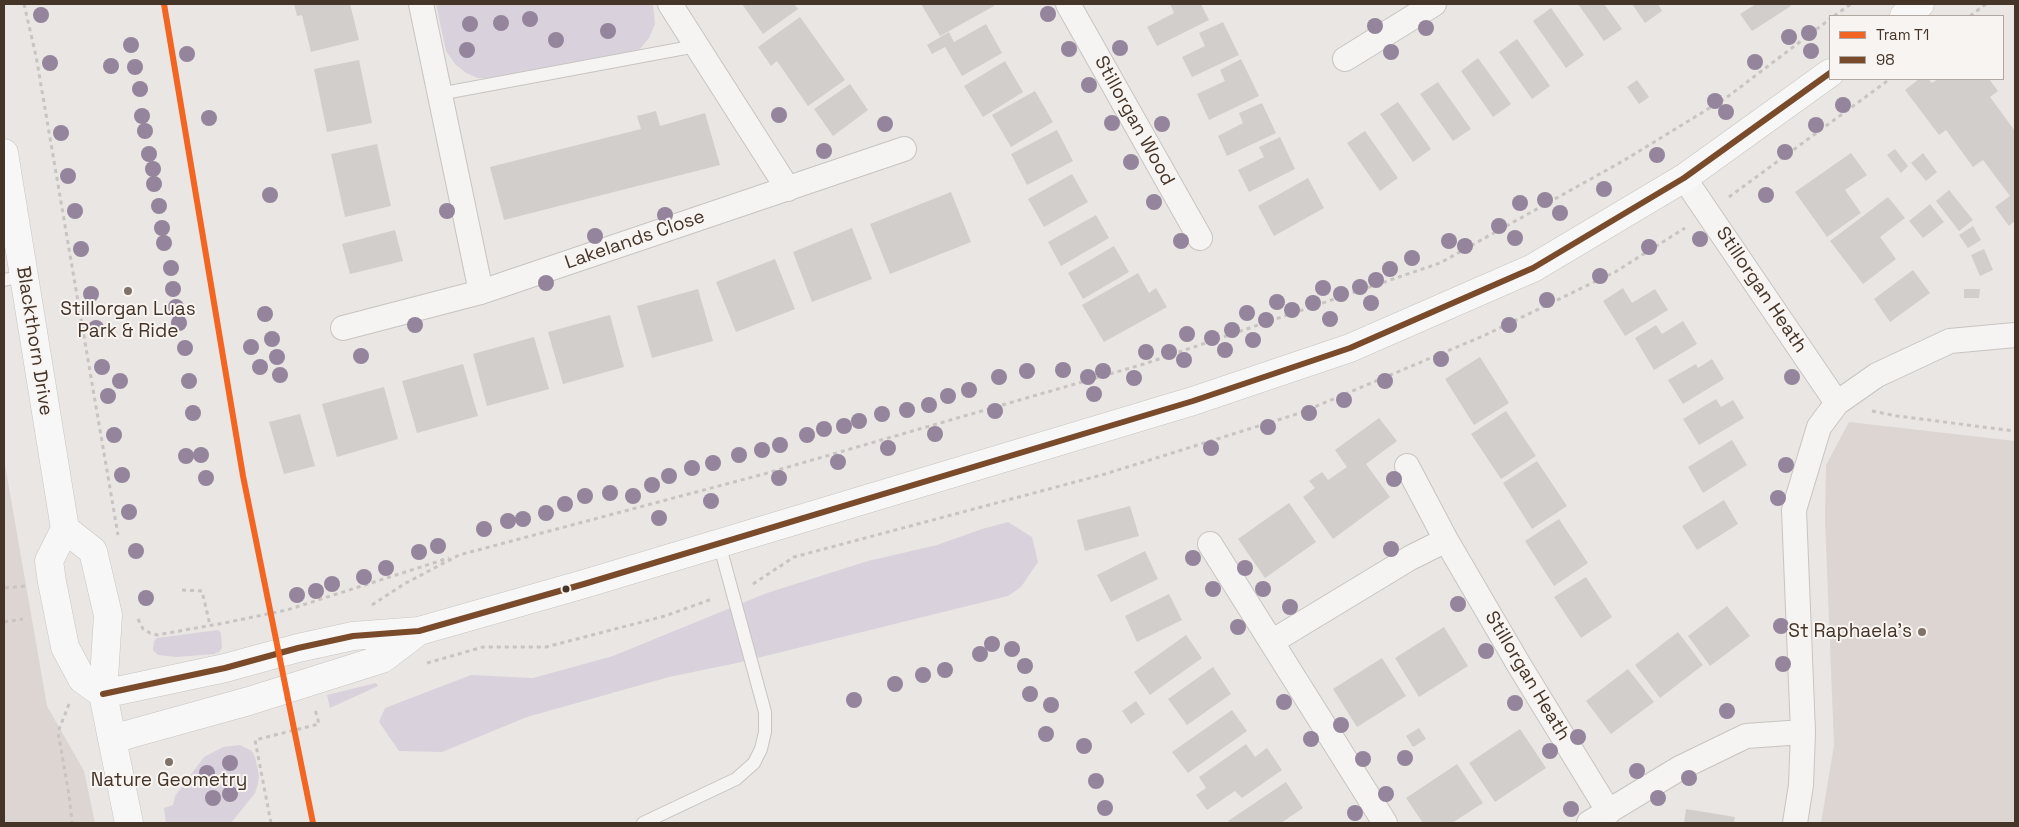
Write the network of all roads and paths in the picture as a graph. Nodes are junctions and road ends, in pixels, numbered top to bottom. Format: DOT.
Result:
graph roads {
  1 [pos="24,4"];
  2 [pos="421,4"];
  3 [pos="670,4"];
  4 [pos="1068,4"];
  5 [pos="1434,4"];
  6 [pos="1851,4"];
  7 [pos="1920,4"];
  8 [pos="1986,4"];
  9 [pos="1835,15"];
  10 [pos="1905,15"];
  11 [pos="1971,15"];
  12 [pos="1829,20"];
  13 [pos="696,46"];
  14 [pos="1345,59"];
  15 [pos="1829,74"];
  16 [pos="439,94"];
  17 [pos="904,149"];
  18 [pos="4,153"];
  19 [pos="1684,178"];
  20 [pos="788,189"];
  21 [pos="1200,238"];
  22 [pos="14,278"];
  23 [pos="482,292"];
  24 [pos="343,328"];
  25 [pos="2015,335"];
  26 [pos="1838,403"];
  27 [pos="2015,431"];
  28 [pos="1407,466"];
  29 [pos="65,529"];
  30 [pos="1446,540"];
  31 [pos="719,543"];
  32 [pos="119,544"];
  33 [pos="1210,544"];
  34 [pos="459,555"];
  35 [pos="30,585"];
  36 [pos="5,588"];
  37 [pos="182,590"];
  38 [pos="367,608"];
  39 [pos="137,616"];
  40 [pos="23,619"];
  41 [pos="4,622"];
  42 [pos="210,625"];
  43 [pos="419,631"];
  44 [pos="1273,641"];
  45 [pos="103,694"];
  46 [pos="314,707"];
  47 [pos="58,732"];
  48 [pos="1803,732"];
  49 [pos="112,739"];
  50 [pos="1599,817"];
  51 [pos="72,823"];
  52 [pos="129,823"];
  53 [pos="271,823"];
  54 [pos="643,823"];
  55 [pos="1385,823"];
  56 [pos="1795,823"];
  1 -- 32 [label="path"];
  2 -- 16 [label="street"];
  3 -- 13 [label="street"];
  4 -- 21 [label="street, Stillorgan Wood"];
  5 -- 14 [label="street"];
  6 -- 9 [label="path"];
  7 -- 10 [label="street"];
  8 -- 11 [label="path"];
  12 -- 34 [label="path"];
  13 -- 16 [label="lane"];
  13 -- 20 [label="street"];
  15 -- 19 [label="street"];
  16 -- 23 [label="street"];
  17 -- 20 [label="street, Lakelands Close"];
  18 -- 22 [label="street, Blackthorn Drive"];
  19 -- 26 [label="street, Stillorgan Heath"];
  19 -- 31 [label="street"];
  20 -- 23 [label="street, Lakelands Close"];
  22 -- 29 [label="street, Blackthorn Drive"];
  23 -- 24 [label="street, Lakelands Close"];
  25 -- 26 [label="street"];
  26 -- 27 [label="path"];
  26 -- 48 [label="street"];
  28 -- 30 [label="street, Stillorgan Heath"];
  29 -- 45 [label="street"];
  29 -- 45 [label="street"];
  30 -- 44 [label="street"];
  30 -- 50 [label="street, Stillorgan Heath"];
  31 -- 43 [label="street"];
  31 -- 54 [label="lane"];
  33 -- 44 [label="street"];
  34 -- 38 [label="path"];
  34 -- 42 [label="path"];
  35 -- 36 [label="path"];
  37 -- 42 [label="path"];
  39 -- 42 [label="path"];
  40 -- 41 [label="path"];
  43 -- 45 [label="street"];
  43 -- 49 [label="street"];
  44 -- 55 [label="street"];
  45 -- 49 [label="street"];
  46 -- 53 [label="path"];
  47 -- 51 [label="path"];
  48 -- 50 [label="street, Stillorgan Heath"];
  48 -- 56 [label="street"];
  49 -- 52 [label="street"];
}
